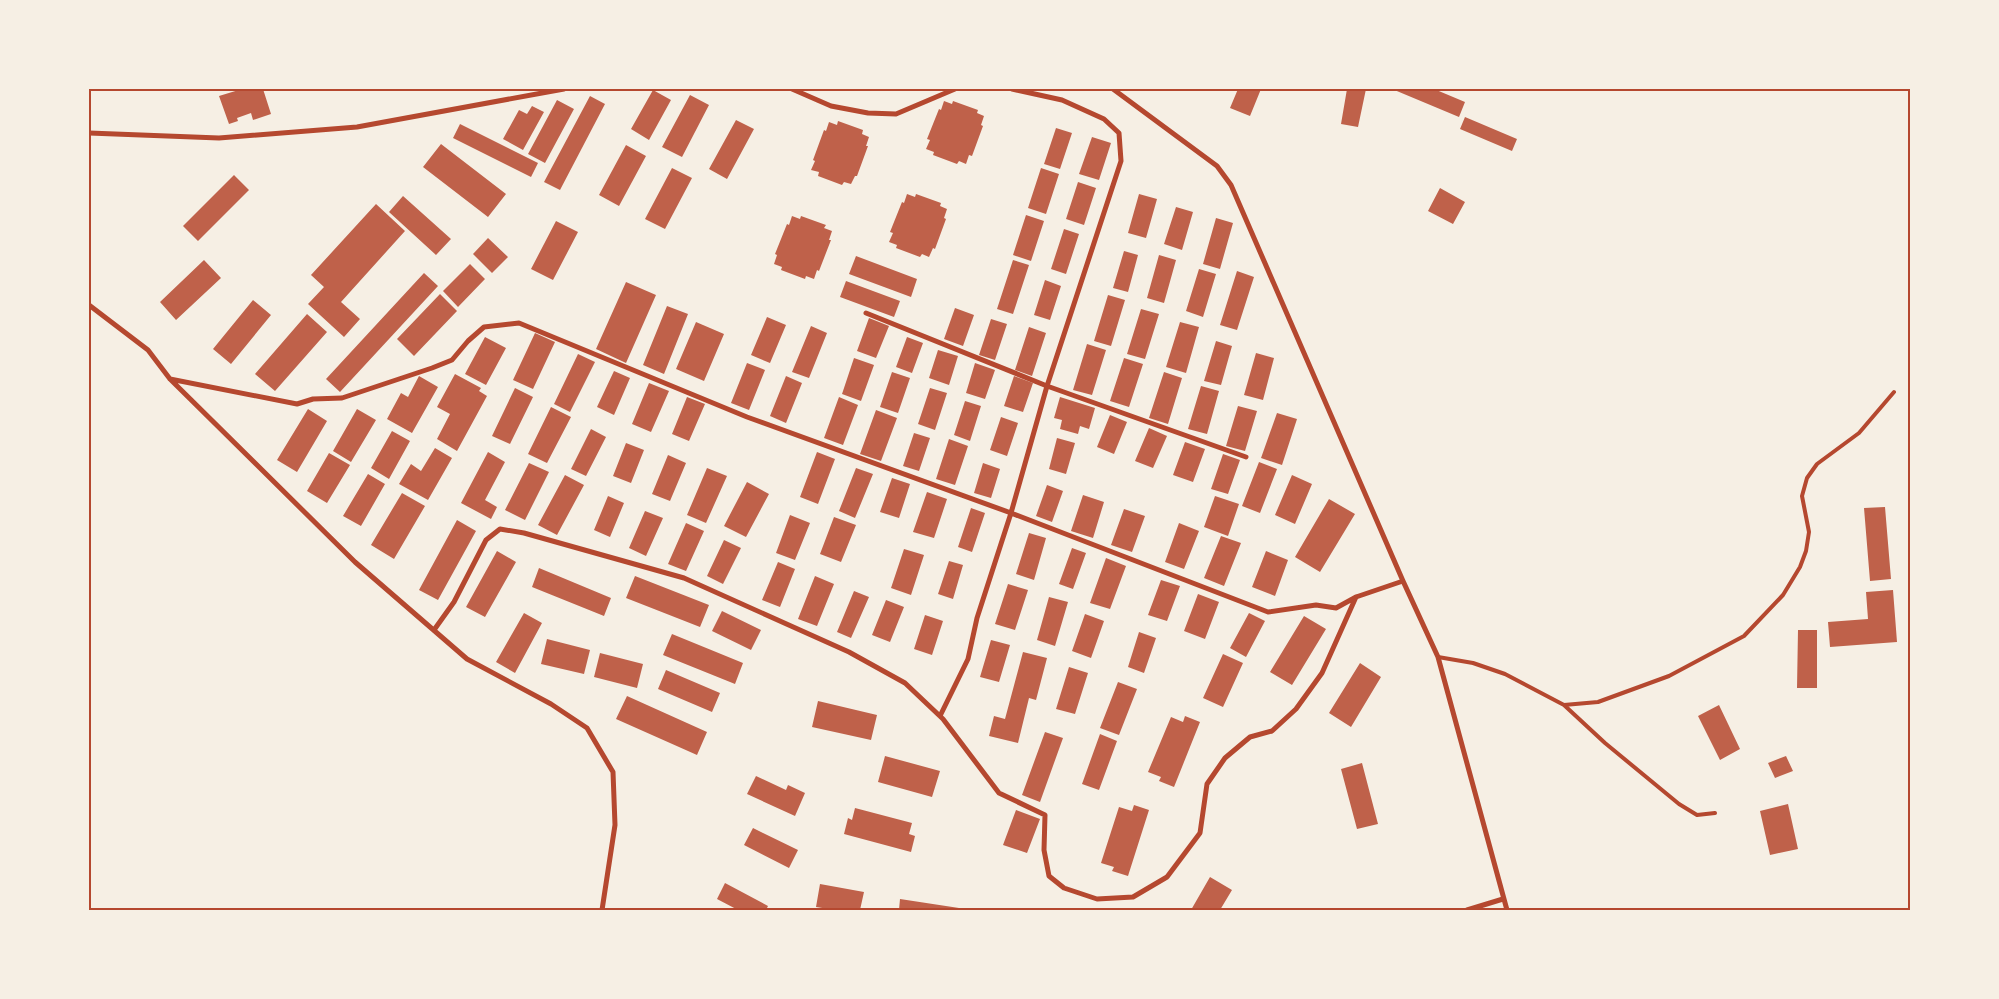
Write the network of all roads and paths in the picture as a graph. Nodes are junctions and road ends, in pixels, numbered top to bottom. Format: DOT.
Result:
graph roads {
  1 [pos="564,89"];
  2 [pos="792,89"];
  3 [pos="954,89"];
  4 [pos="1012,89"];
  5 [pos="1113,89"];
  6 [pos="89,134"];
  7 [pos="89,305"];
  8 [pos="866,313"];
  9 [pos="170,379"];
  10 [pos="1047,386"];
  11 [pos="1894,392"];
  12 [pos="1246,457"];
  13 [pos="1011,513"];
  14 [pos="1403,580"];
  15 [pos="1356,597"];
  16 [pos="434,630"];
  17 [pos="1438,657"];
  18 [pos="1564,704"];
  19 [pos="940,716"];
  20 [pos="1715,812"];
  21 [pos="1503,899"];
  22 [pos="602,910"];
  23 [pos="1467,910"];
  24 [pos="1507,910"];
  1 -- 6 [label="street"];
  2 -- 3 [label="street"];
  4 -- 10 [label="street"];
  5 -- 14 [label="street"];
  7 -- 9 [label="street"];
  8 -- 10 [label="street"];
  9 -- 13 [label="street"];
  9 -- 16 [label="street"];
  10 -- 12 [label="street"];
  10 -- 13 [label="street"];
  11 -- 18 [label="lane"];
  13 -- 15 [label="street"];
  13 -- 19 [label="street"];
  14 -- 15 [label="street"];
  14 -- 17 [label="street"];
  15 -- 19 [label="street"];
  16 -- 19 [label="street"];
  16 -- 22 [label="street"];
  17 -- 18 [label="lane"];
  17 -- 21 [label="street"];
  18 -- 20 [label="lane"];
  21 -- 23 [label="street"];
  21 -- 24 [label="street"];
}
